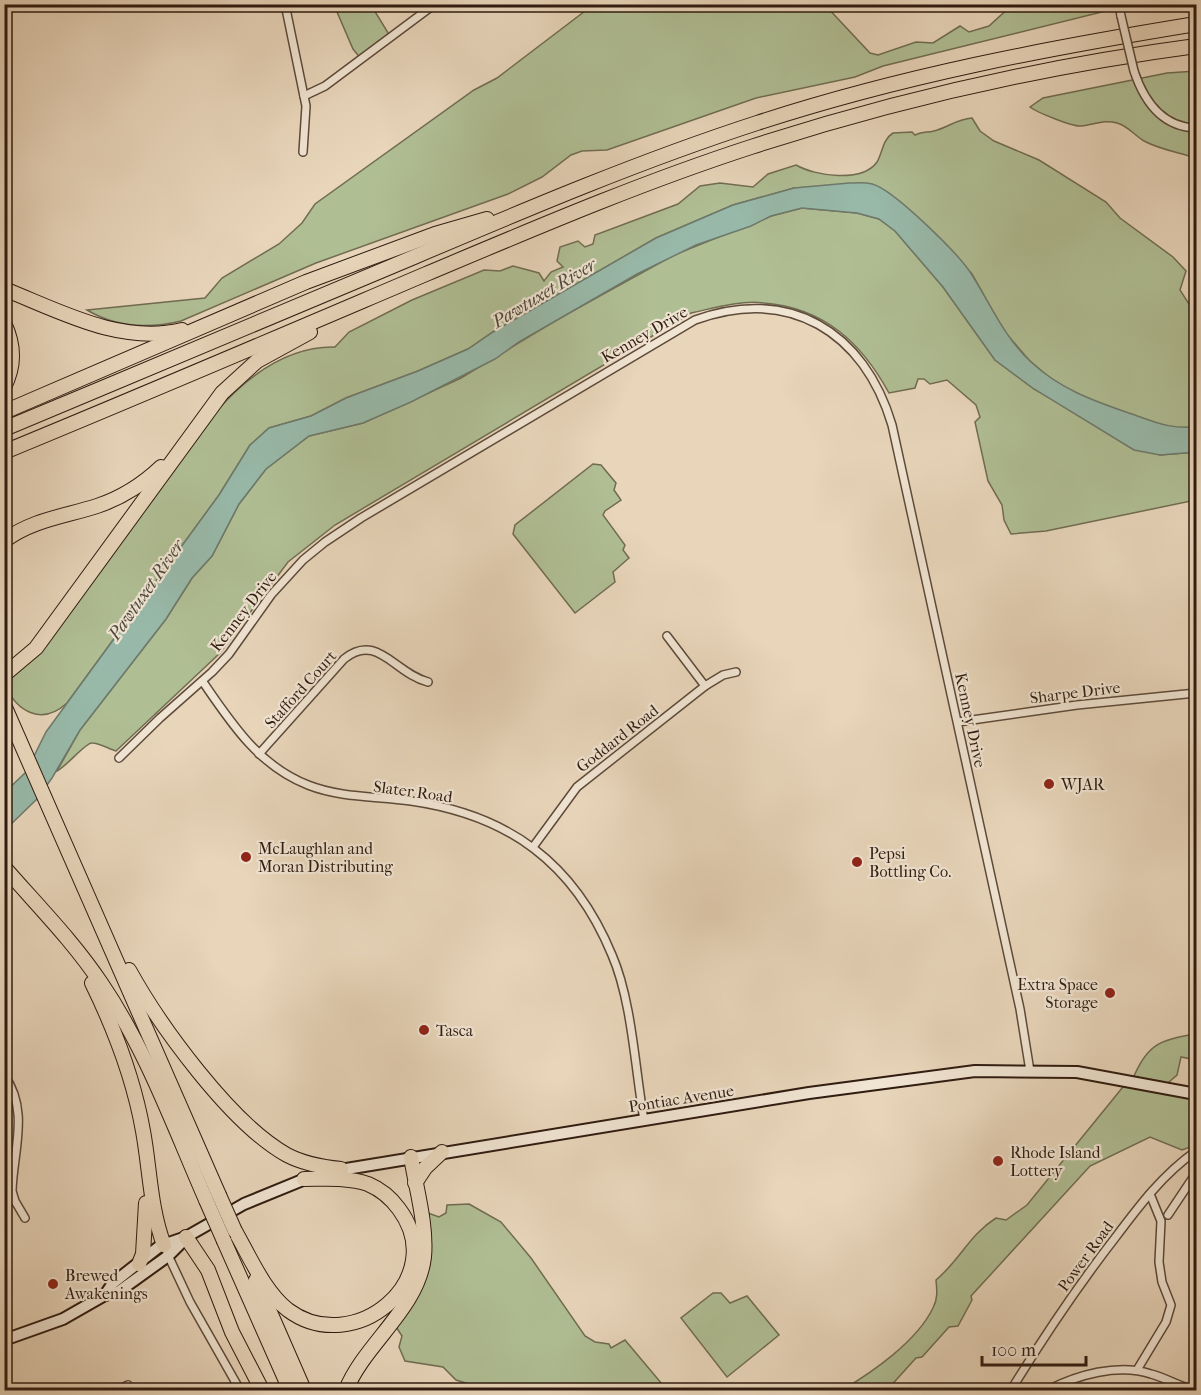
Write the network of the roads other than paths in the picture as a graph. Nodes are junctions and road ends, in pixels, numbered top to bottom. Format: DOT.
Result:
graph roads {
  1 [pos="285,4"];
  2 [pos="435,4"];
  3 [pos="1119,4"];
  4 [pos="1197,24"];
  5 [pos="1197,46"];
  6 [pos="304,96"];
  7 [pos="1197,128"];
  8 [pos="303,152"];
  9 [pos="521,211"];
  10 [pos="4,289"];
  11 [pos="384,292"];
  12 [pos="229,314"];
  13 [pos="4,322"];
  14 [pos="4,387"];
  15 [pos="4,412"];
  16 [pos="201,421"];
  17 [pos="4,429"];
  18 [pos="4,452"];
  19 [pos="4,541"];
  20 [pos="667,636"];
  21 [pos="736,672"];
  22 [pos="4,675"];
  23 [pos="203,682"];
  24 [pos="429,682"];
  25 [pos="705,686"];
  26 [pos="1197,693"];
  27 [pos="4,705"];
  28 [pos="958,722"];
  29 [pos="259,754"];
  30 [pos="119,758"];
  31 [pos="533,847"];
  32 [pos="4,867"];
  33 [pos="75,867"];
  34 [pos="69,942"];
  35 [pos="1030,1071"];
  36 [pos="4,1076"];
  37 [pos="1197,1095"];
  38 [pos="644,1120"];
  39 [pos="1197,1151"];
  40 [pos="442,1152"];
  41 [pos="411,1157"];
  42 [pos="147,1162"];
  43 [pos="341,1169"];
  44 [pos="1197,1173"];
  45 [pos="304,1179"];
  46 [pos="415,1183"];
  47 [pos="1150,1194"];
  48 [pos="212,1197"];
  49 [pos="1168,1215"];
  50 [pos="25,1218"];
  51 [pos="229,1236"];
  52 [pos="186,1238"];
  53 [pos="166,1250"];
  54 [pos="139,1264"];
  55 [pos="105,1295"];
  56 [pos="4,1340"];
  57 [pos="1137,1370"];
  58 [pos="128,1385"];
  59 [pos="1185,1389"];
  60 [pos="118,1390"];
  61 [pos="240,1390"];
  62 [pos="262,1390"];
  63 [pos="290,1390"];
  64 [pos="304,1390"];
  65 [pos="346,1390"];
  66 [pos="1011,1390"];
  67 [pos="1048,1390"];
  68 [pos="1194,1390"];
  1 -- 6 [label="street"];
  2 -- 6 [label="street"];
  3 -- 7 [label="street, bridge"];
  4 -- 9 [label="highway"];
  5 -- 11 [label="highway"];
  6 -- 8 [label="street"];
  9 -- 12 [label="highway"];
  9 -- 17 [label="highway"];
  10 -- 12 [label="highway"];
  11 -- 16 [label="highway"];
  11 -- 18 [label="highway"];
  12 -- 15 [label="highway"];
  13 -- 14 [label="highway"];
  16 -- 19 [label="highway"];
  16 -- 22 [label="highway"];
  20 -- 25 [label="street"];
  21 -- 25 [label="street, Goddard Road"];
  23 -- 28 [label="street, Kenney Drive"];
  23 -- 29 [label="street, Slater Road"];
  23 -- 30 [label="street, Kenney Drive"];
  24 -- 29 [label="street, Stafford Court"];
  25 -- 31 [label="street, Goddard Road"];
  26 -- 28 [label="street, Sharpe Drive"];
  27 -- 33 [label="highway"];
  28 -- 35 [label="street, Kenney Drive"];
  29 -- 31 [label="street, Slater Road"];
  31 -- 38 [label="street, Slater Road"];
  32 -- 34 [label="highway"];
  33 -- 43 [label="highway"];
  33 -- 48 [label="highway"];
  34 -- 42 [label="highway"];
  34 -- 48 [label="highway"];
  35 -- 37 [label="main road, Pontiac Avenue"];
  35 -- 38 [label="main road, Pontiac Avenue"];
  36 -- 50 [label="street"];
  38 -- 40 [label="main road, Pontiac Avenue"];
  39 -- 47 [label="street, Power Road"];
  40 -- 41 [label="main road, Pontiac Avenue"];
  40 -- 46 [label="highway"];
  41 -- 43 [label="main road, Pontiac Avenue"];
  41 -- 46 [label="highway"];
  42 -- 53 [label="highway"];
  42 -- 54 [label="highway"];
  43 -- 45 [label="main road, Pontiac Avenue"];
  44 -- 49 [label="street"];
  45 -- 51 [label="highway"];
  45 -- 52 [label="main road, Pontiac Avenue"];
  46 -- 65 [label="highway"];
  47 -- 57 [label="street"];
  47 -- 66 [label="street, Power Road"];
  48 -- 51 [label="highway, bridge"];
  51 -- 63 [label="highway"];
  51 -- 64 [label="highway"];
  52 -- 53 [label="main road, Pontiac Avenue"];
  52 -- 62 [label="highway"];
  53 -- 54 [label="main road, Pontiac Avenue"];
  53 -- 55 [label="main road, Pontiac Avenue"];
  53 -- 61 [label="street"];
  54 -- 55 [label="main road, Pontiac Avenue"];
  55 -- 56 [label="main road, Pontiac Avenue"];
  57 -- 59 [label="street"];
  57 -- 67 [label="street"];
  58 -- 60 [label="street"];
  59 -- 68 [label="street"];
}
